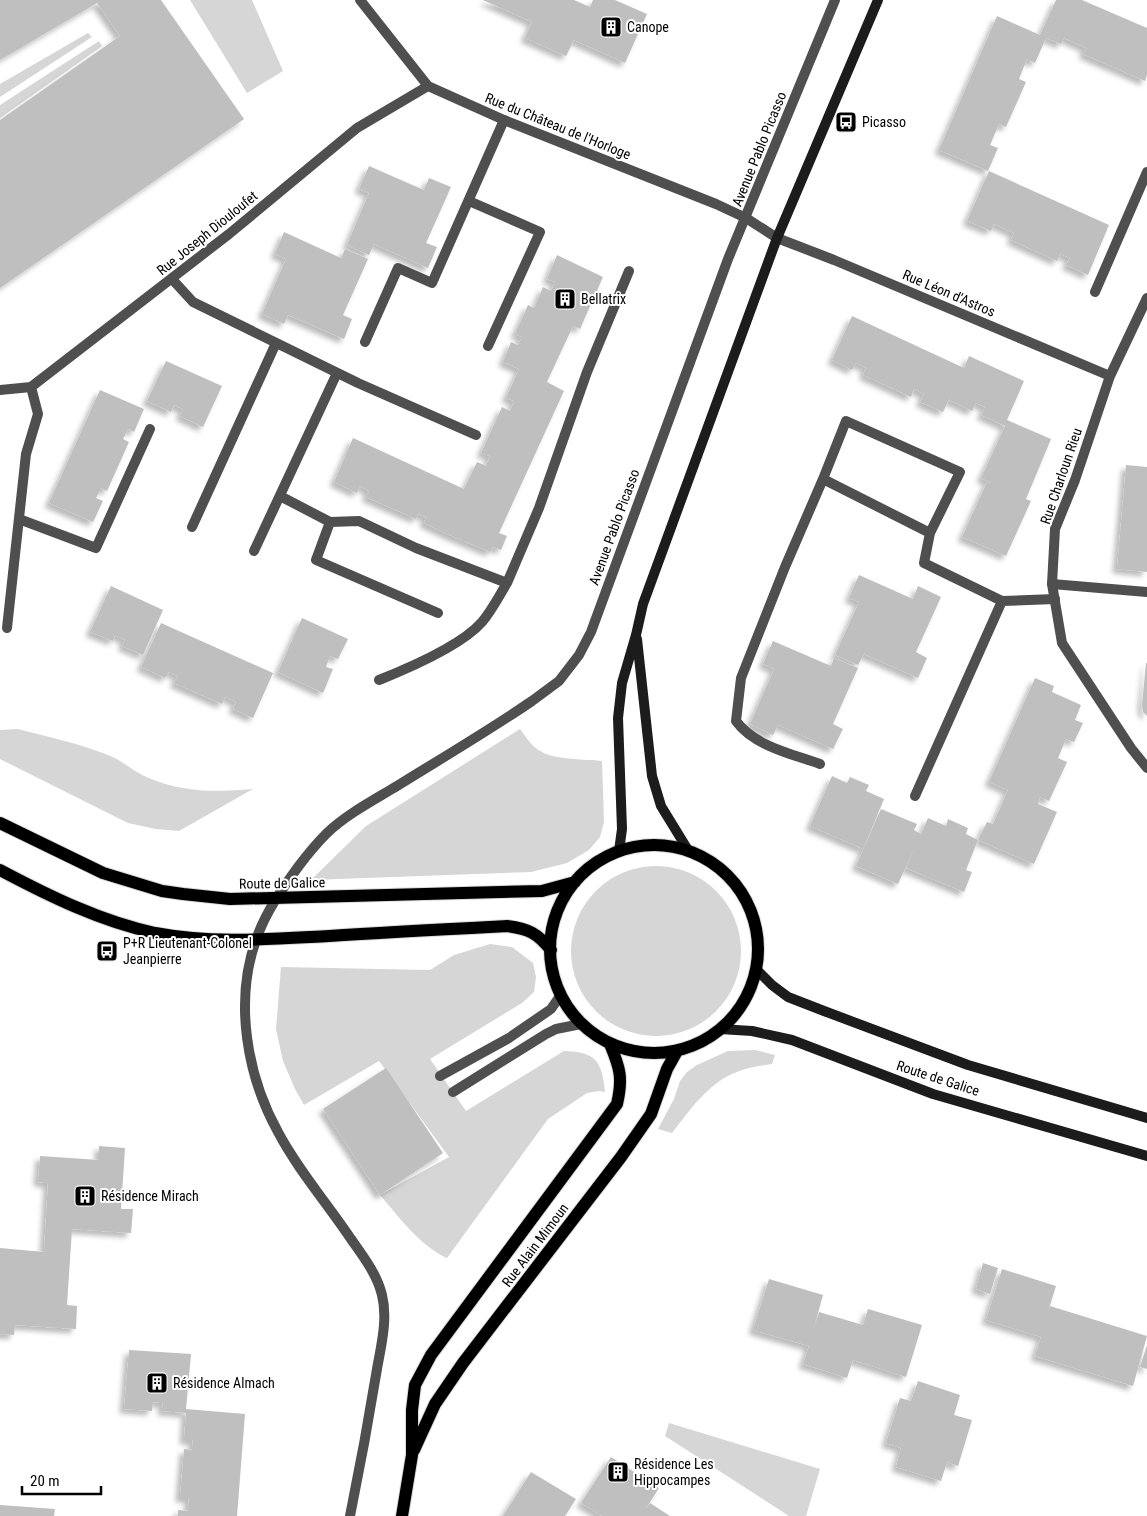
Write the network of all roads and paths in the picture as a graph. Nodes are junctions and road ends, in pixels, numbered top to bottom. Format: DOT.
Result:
graph roads {
  1 [pos="360,0"];
  2 [pos="835,0"];
  3 [pos="878,0"];
  4 [pos="428,86"];
  5 [pos="504,120"];
  6 [pos="1147,172"];
  7 [pos="468,200"];
  8 [pos="746,218"];
  9 [pos="778,238"];
  10 [pos="629,271"];
  11 [pos="172,278"];
  12 [pos="1094,292"];
  13 [pos="1147,298"];
  14 [pos="366,342"];
  15 [pos="276,343"];
  16 [pos="488,346"];
  17 [pos="337,372"];
  18 [pos="1110,376"];
  19 [pos="31,387"];
  20 [pos="0,390"];
  21 [pos="150,429"];
  22 [pos="476,435"];
  23 [pos="822,479"];
  24 [pos="280,496"];
  25 [pos="19,520"];
  26 [pos="330,522"];
  27 [pos="192,527"];
  28 [pos="930,533"];
  29 [pos="254,551"];
  30 [pos="507,583"];
  31 [pos="1052,584"];
  32 [pos="1147,592"];
  33 [pos="1055,599"];
  34 [pos="1002,601"];
  35 [pos="438,613"];
  36 [pos="7,628"];
  37 [pos="636,635"];
  38 [pos="379,680"];
  39 [pos="820,764"];
  40 [pos="1147,768"];
  41 [pos="915,796"];
  42 [pos="0,823"];
  43 [pos="688,850"];
  44 [pos="618,851"];
  45 [pos="0,870"];
  46 [pos="577,881"];
  47 [pos="276,898"];
  48 [pos="256,939"];
  49 [pos="551,950"];
  50 [pos="756,969"];
  51 [pos="560,996"];
  52 [pos="581,1024"];
  53 [pos="720,1028"];
  54 [pos="610,1044"];
  55 [pos="678,1051"];
  56 [pos="440,1076"];
  57 [pos="453,1092"];
  58 [pos="1147,1118"];
  59 [pos="1147,1156"];
  60 [pos="412,1455"];
  61 [pos="350,1516"];
  62 [pos="402,1516"];
  1 -- 4 [label="street, Rue du Château de l'Horloge"];
  2 -- 8 [label="street, Avenue Pablo Picasso"];
  3 -- 9 [label="main road"];
  4 -- 5 [label="street, Rue du Château de l'Horloge"];
  4 -- 11 [label="street, Rue Joseph Diouloufet"];
  5 -- 7 [label="street"];
  5 -- 8 [label="street, Rue du Château de l'Horloge"];
  6 -- 12 [label="street"];
  7 -- 14 [label="street"];
  7 -- 16 [label="street"];
  8 -- 9 [label="street, Rue du Château de l'Horloge"];
  8 -- 47 [label="street, Avenue Pablo Picasso"];
  9 -- 18 [label="street, Rue Léon d'Astros"];
  9 -- 37 [label="main road"];
  10 -- 30 [label="street"];
  11 -- 15 [label="street"];
  11 -- 19 [label="street, Rue Joseph Diouloufet"];
  13 -- 18 [label="street, Rue Charloun Rieu"];
  15 -- 17 [label="street"];
  15 -- 27 [label="street"];
  17 -- 22 [label="street"];
  17 -- 24 [label="street"];
  18 -- 31 [label="street, Rue Charloun Rieu"];
  19 -- 20 [label="street"];
  19 -- 25 [label="street"];
  21 -- 25 [label="street"];
  23 -- 28 [label="street"];
  23 -- 28 [label="street"];
  23 -- 39 [label="street"];
  24 -- 26 [label="street"];
  24 -- 29 [label="street"];
  25 -- 36 [label="street"];
  26 -- 30 [label="street"];
  26 -- 35 [label="street"];
  28 -- 34 [label="street"];
  30 -- 38 [label="street"];
  31 -- 32 [label="street"];
  31 -- 33 [label="street, Rue Charloun Rieu"];
  33 -- 34 [label="street"];
  33 -- 40 [label="street, Rue Charloun Rieu"];
  34 -- 41 [label="street"];
  37 -- 43 [label="main road"];
  37 -- 44 [label="main road"];
  42 -- 47 [label="main road, Route de Galice"];
  43 -- 44 [label="main road"];
  43 -- 50 [label="main road"];
  44 -- 46 [label="main road"];
  45 -- 48 [label="main road"];
  46 -- 47 [label="main road, Route de Galice"];
  46 -- 49 [label="main road"];
  47 -- 48 [label="street, Avenue Pablo Picasso"];
  48 -- 49 [label="main road"];
  48 -- 61 [label="street, Avenue Pablo Picasso"];
  49 -- 51 [label="main road"];
  50 -- 53 [label="main road"];
  50 -- 58 [label="main road, Route de Galice"];
  51 -- 52 [label="main road"];
  51 -- 56 [label="street"];
  52 -- 54 [label="main road"];
  52 -- 57 [label="street"];
  53 -- 55 [label="main road"];
  53 -- 59 [label="main road, Route de Galice"];
  54 -- 55 [label="main road"];
  54 -- 60 [label="main road, Rue Alain Mimoun"];
  55 -- 60 [label="main road, Rue Alain Mimoun"];
  60 -- 62 [label="main road, Rue Alain Mimoun"];
}
